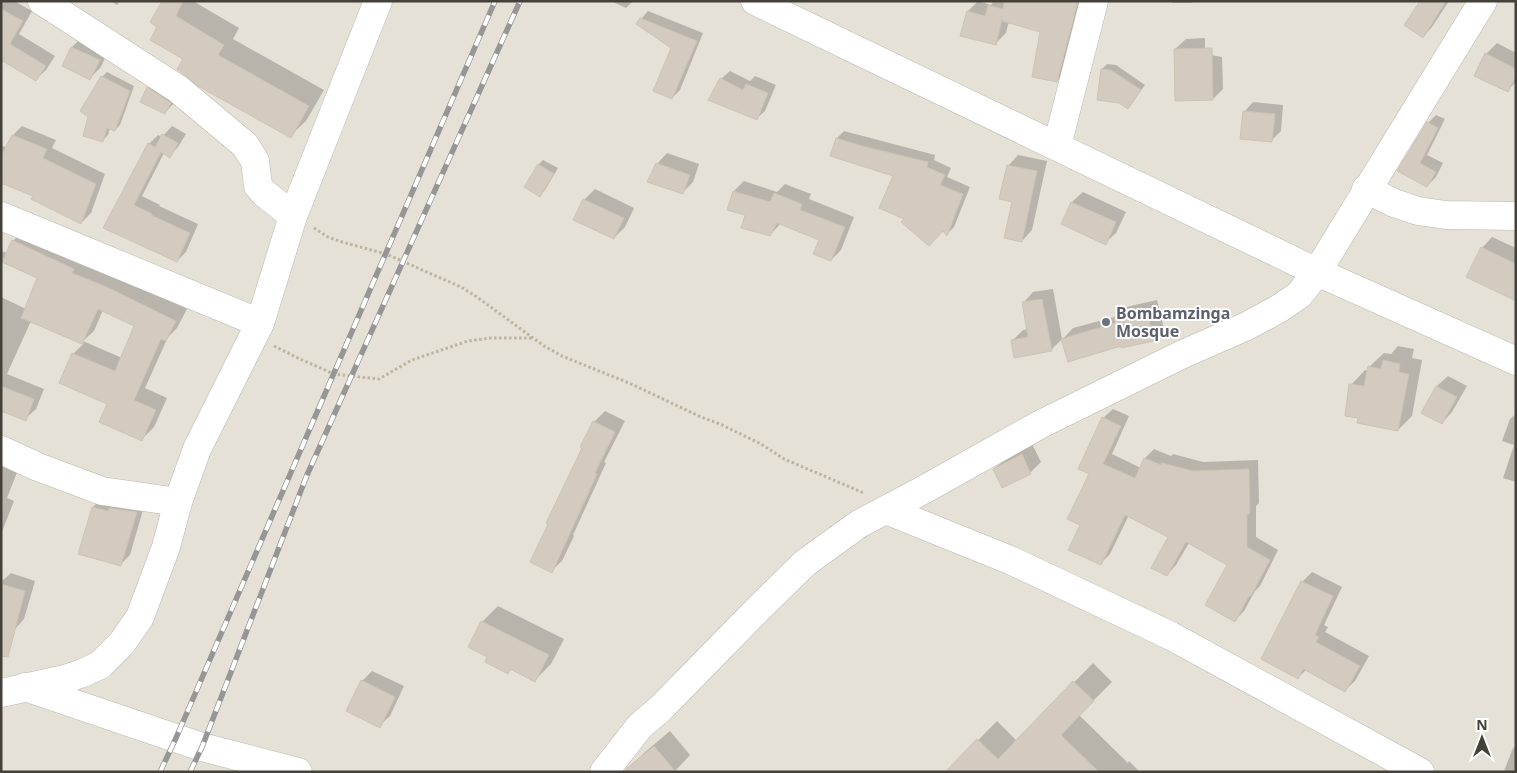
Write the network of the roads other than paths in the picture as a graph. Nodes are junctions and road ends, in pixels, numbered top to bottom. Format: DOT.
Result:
graph roads {
  1 [pos="42,1"];
  2 [pos="378,1"];
  3 [pos="755,1"];
  4 [pos="1094,1"];
  5 [pos="1483,1"];
  6 [pos="1057,146"];
  7 [pos="1366,189"];
  8 [pos="294,213"];
  9 [pos="1,216"];
  10 [pos="1516,216"];
  11 [pos="1317,272"];
  12 [pos="257,329"];
  13 [pos="1516,360"];
  14 [pos="1,450"];
  15 [pos="178,502"];
  16 [pos="889,508"];
  17 [pos="9,687"];
  18 [pos="228,763"];
  19 [pos="298,772"];
  20 [pos="604,772"];
  21 [pos="1420,772"];
  1 -- 8 [label="street"];
  2 -- 8 [label="street"];
  3 -- 6 [label="street"];
  4 -- 6 [label="street"];
  5 -- 7 [label="street"];
  6 -- 11 [label="street"];
  7 -- 10 [label="street"];
  7 -- 11 [label="street"];
  8 -- 12 [label="street"];
  9 -- 12 [label="street"];
  11 -- 13 [label="street"];
  11 -- 16 [label="street"];
  12 -- 15 [label="street"];
  14 -- 15 [label="street"];
  15 -- 17 [label="street"];
  16 -- 20 [label="street"];
  16 -- 21 [label="street"];
  17 -- 18 [label="street"];
  18 -- 19 [label="street"];
}
